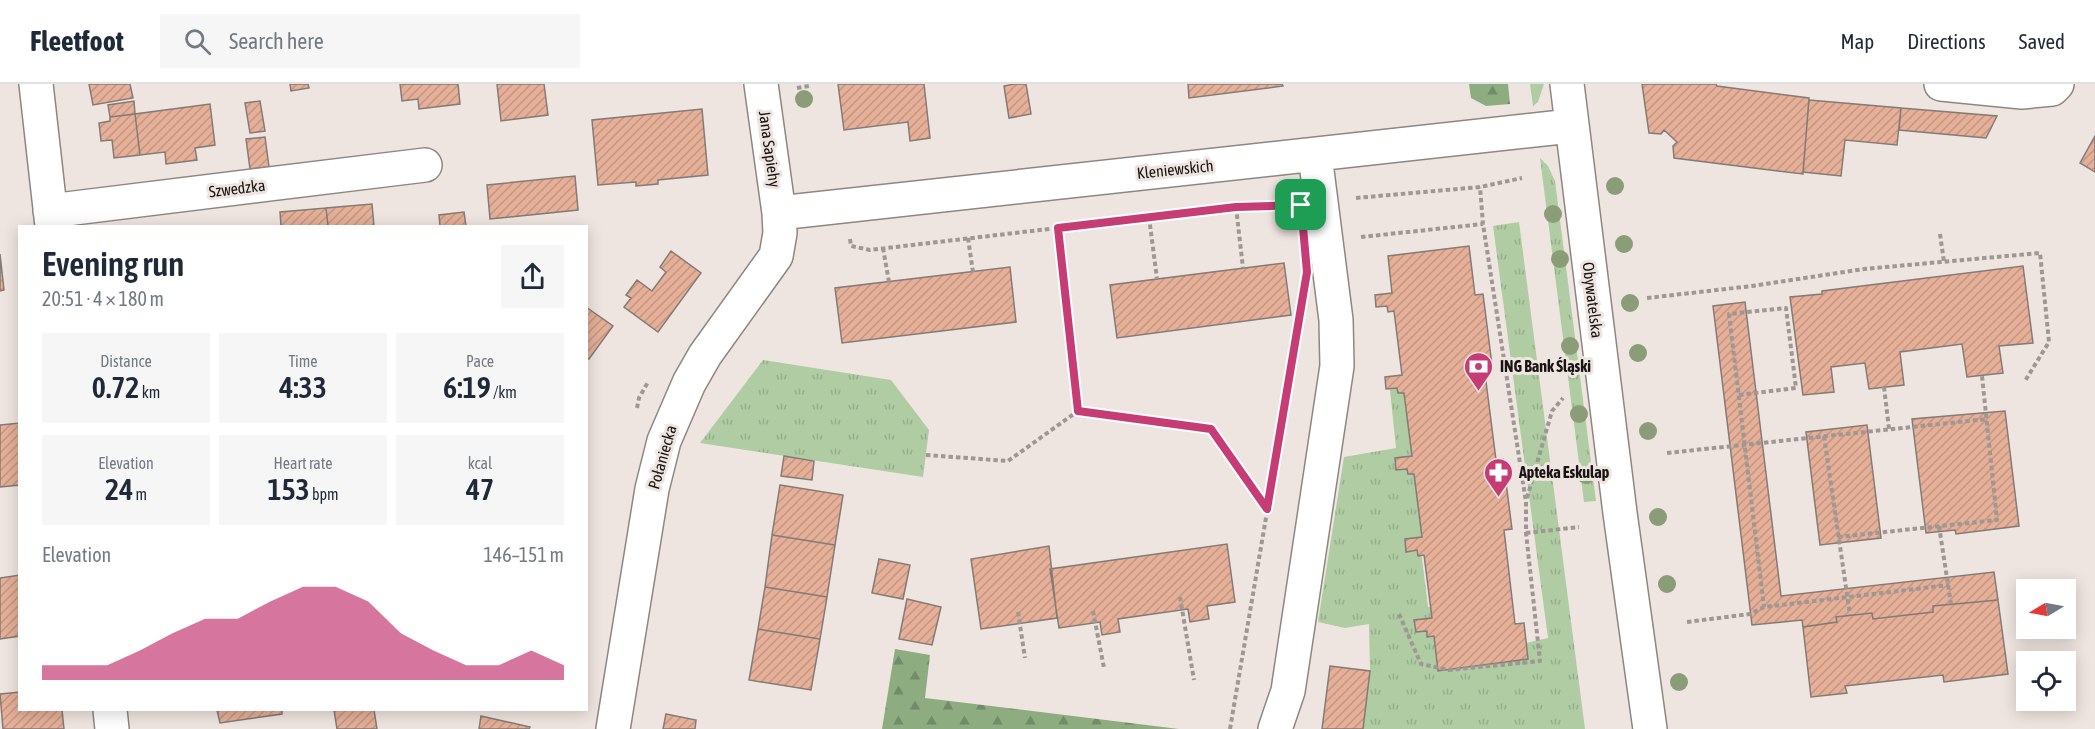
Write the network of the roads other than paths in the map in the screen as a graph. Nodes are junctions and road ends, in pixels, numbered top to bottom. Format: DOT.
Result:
graph roads {
  1 [pos="36,84"];
  2 [pos="761,84"];
  3 [pos="1567,84"];
  4 [pos="1941,84"];
  5 [pos="2057,84"];
  6 [pos="1571,126"];
  7 [pos="1315,155"];
  8 [pos="425,165"];
  9 [pos="779,213"];
  10 [pos="51,219"];
  11 [pos="110,711"];
  12 [pos="112,729"];
  13 [pos="613,729"];
  14 [pos="1275,729"];
  15 [pos="1650,729"];
  1 -- 10 [label="street, Szwedzka"];
  2 -- 9 [label="street, Jana Sapiehy"];
  3 -- 6 [label="street, Obywatelska"];
  4 -- 5 [label="street"];
  6 -- 7 [label="street, Kleniewskich"];
  6 -- 15 [label="street, Obywatelska"];
  7 -- 9 [label="street, Kleniewskich"];
  7 -- 14 [label="street"];
  8 -- 10 [label="street, Szwedzka"];
  9 -- 13 [label="street, Połaniecka"];
  11 -- 12 [label="street"];
}
